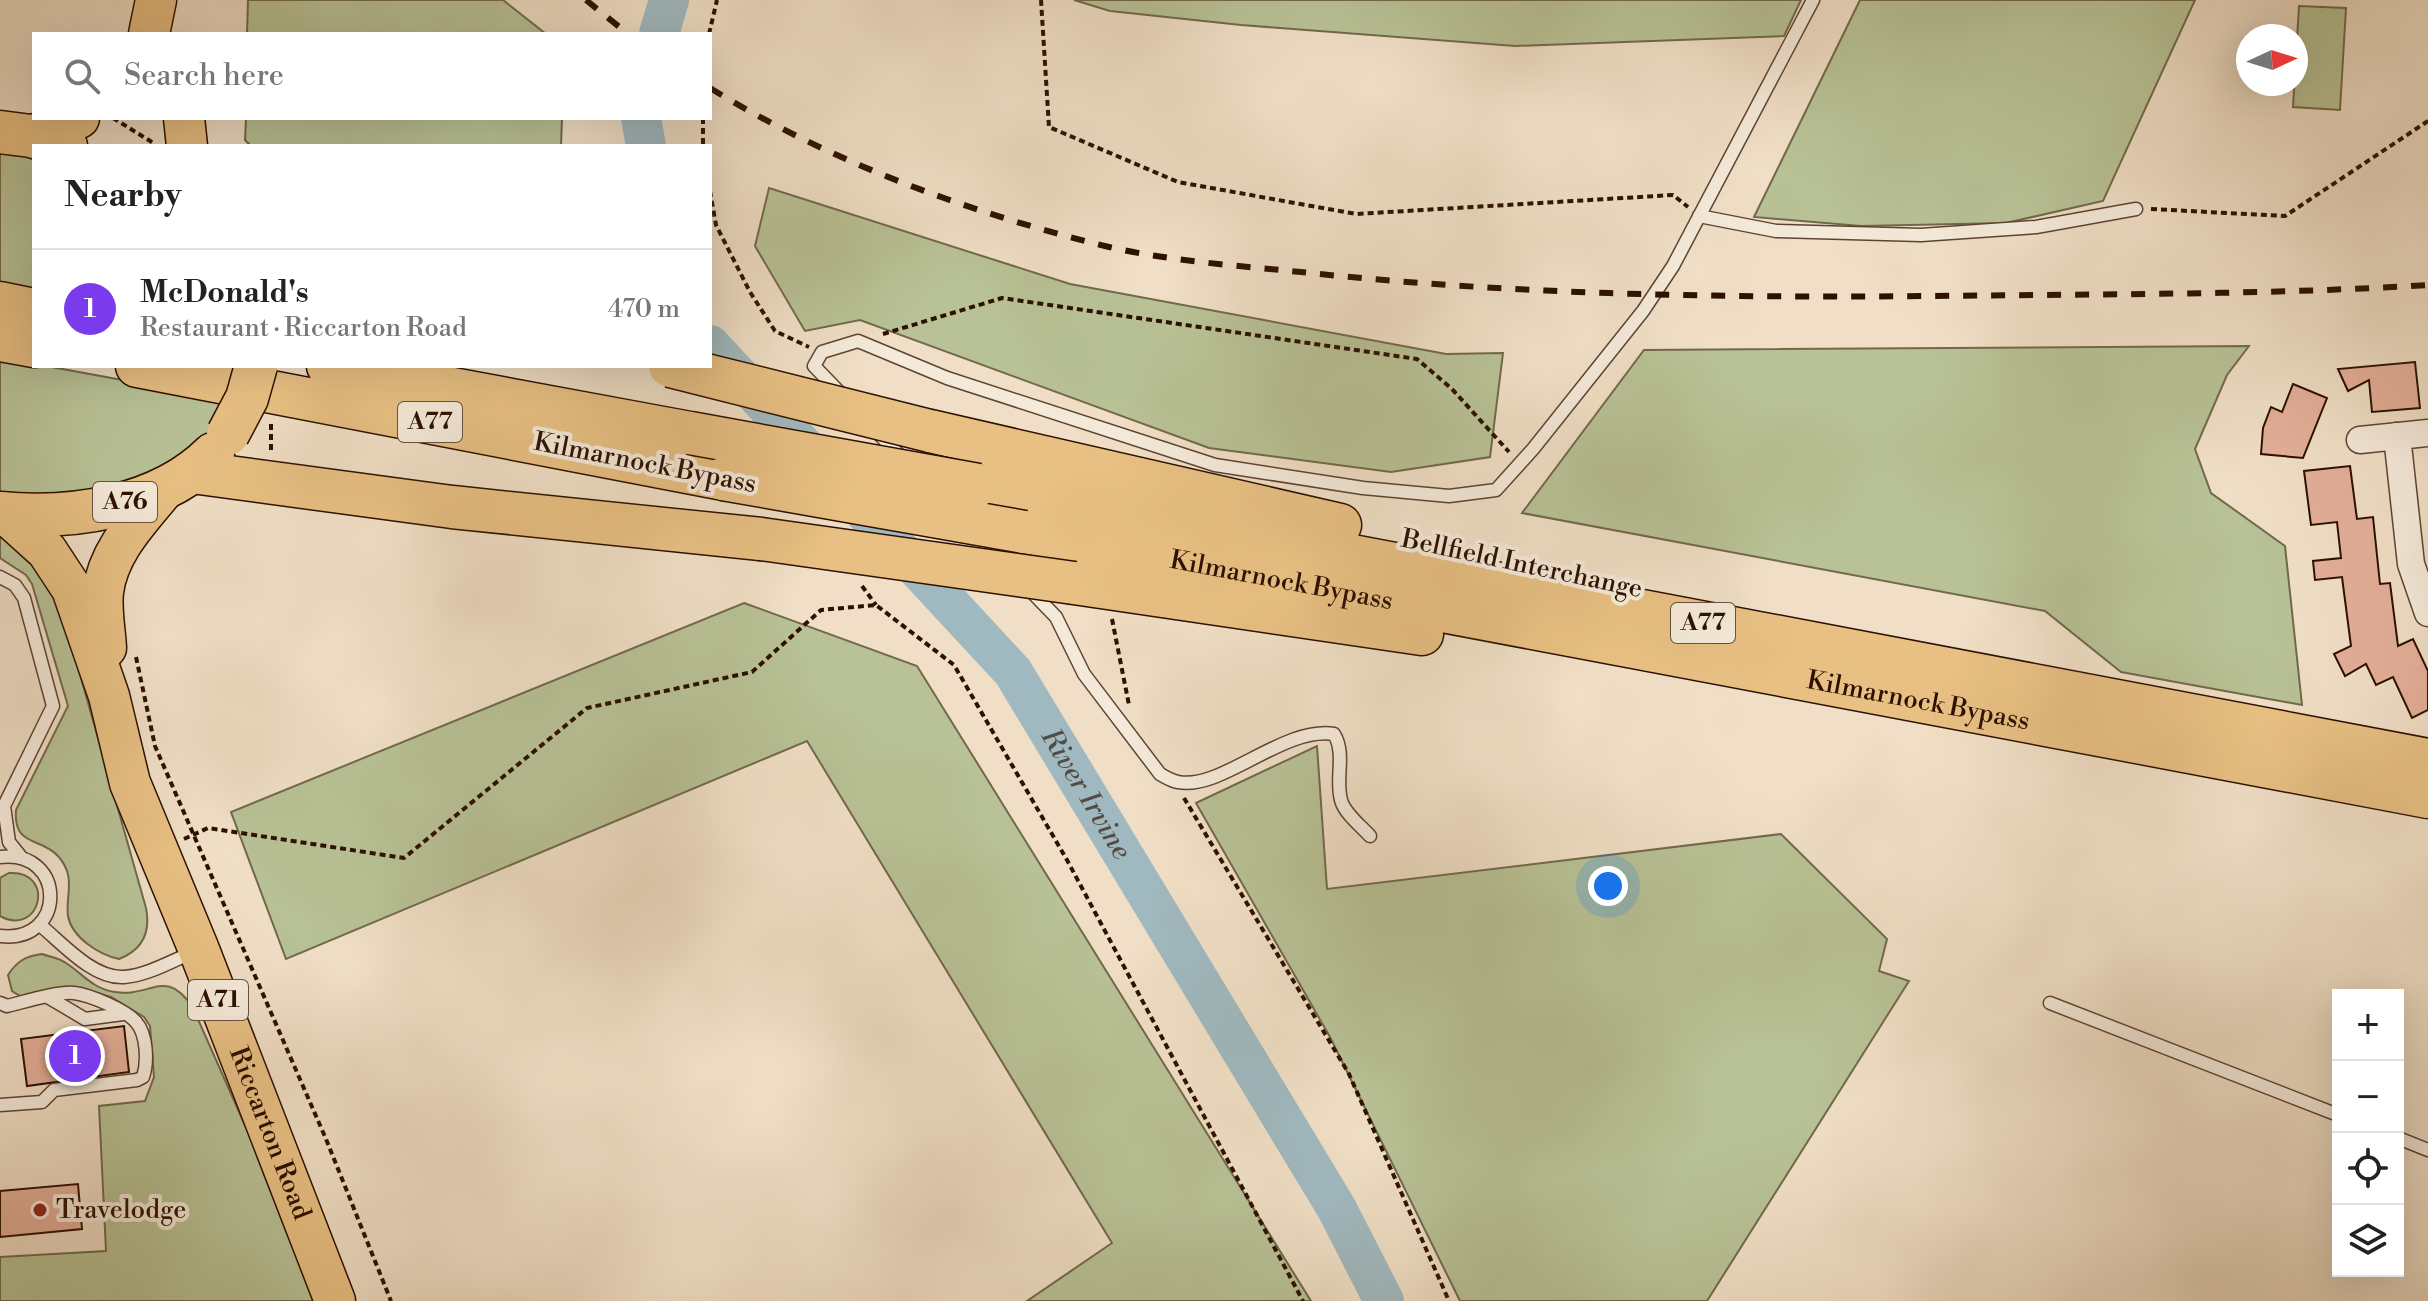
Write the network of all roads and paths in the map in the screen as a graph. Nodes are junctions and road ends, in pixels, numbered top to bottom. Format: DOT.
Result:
graph roads {
  1 [pos="156,0"];
  2 [pos="171,0"];
  3 [pos="717,0"];
  4 [pos="1041,0"];
  5 [pos="1813,0"];
  6 [pos="149,32"];
  7 [pos="175,32"];
  8 [pos="709,32"];
  9 [pos="74,120"];
  10 [pos="116,120"];
  11 [pos="184,120"];
  12 [pos="703,120"];
  13 [pos="2428,121"];
  14 [pos="32,138"];
  15 [pos="155,144"];
  16 [pos="187,144"];
  17 [pos="703,144"];
  18 [pos="712,202"];
  19 [pos="2136,209"];
  20 [pos="1699,216"];
  21 [pos="0,303"];
  22 [pos="32,310"];
  23 [pos="0,340"];
  24 [pos="858,341"];
  25 [pos="32,346"];
  26 [pos="822,352"];
  27 [pos="147,368"];
  28 [pos="255,368"];
  29 [pos="339,368"];
  30 [pos="678,368"];
  31 [pos="271,419"];
  32 [pos="2428,433"];
  33 [pos="2397,436"];
  34 [pos="2360,440"];
  35 [pos="1520,464"];
  36 [pos="179,480"];
  37 [pos="272,482"];
  38 [pos="935,492"];
  39 [pos="962,494"];
  40 [pos="2,513"];
  41 [pos="979,538"];
  42 [pos="1013,546"];
  43 [pos="0,577"];
  44 [pos="1109,608"];
  45 [pos="2428,613"];
  46 [pos="134,644"];
  47 [pos="109,696"];
  48 [pos="2036,705"];
  49 [pos="1138,745"];
  50 [pos="2428,760"];
  51 [pos="1173,780"];
  52 [pos="2428,797"];
  53 [pos="1370,836"];
  54 [pos="175,843"];
  55 [pos="0,857"];
  56 [pos="21,857"];
  57 [pos="40,925"];
  58 [pos="0,936"];
  59 [pos="199,950"];
  60 [pos="48,997"];
  61 [pos="0,1003"];
  62 [pos="2050,1003"];
  63 [pos="123,1014"];
  64 [pos="0,1105"];
  65 [pos="2332,1113"];
  66 [pos="2404,1140"];
  67 [pos="2428,1150"];
  68 [pos="335,1301"];
  69 [pos="391,1301"];
  70 [pos="1303,1301"];
  71 [pos="1449,1301"];
  1 -- 6 [label="main road"];
  2 -- 7 [label="main road"];
  3 -- 8 [label="path"];
  4 -- 20 [label="path"];
  5 -- 20 [label="lane"];
  9 -- 14 [label="main road"];
  10 -- 15 [label="path"];
  11 -- 16 [label="main road"];
  12 -- 17 [label="path"];
  13 -- 19 [label="path"];
  18 -- 26 [label="path"];
  19 -- 20 [label="lane"];
  20 -- 35 [label="lane"];
  21 -- 22 [label="highway"];
  23 -- 25 [label="highway"];
  24 -- 26 [label="lane"];
  24 -- 35 [label="lane"];
  24 -- 35 [label="path"];
  26 -- 38 [label="lane"];
  27 -- 42 [label="highway, Kilmarnock Bypass / A77, bridge"];
  28 -- 36 [label="highway, A76, bridge"];
  29 -- 39 [label="highway, Kilmarnock Bypass / A77, bridge"];
  30 -- 48 [label="highway, Bellfield Interchange / A77, bridge"];
  31 -- 37 [label="path"];
  32 -- 33 [label="street"];
  33 -- 34 [label="street"];
  33 -- 45 [label="street"];
  36 -- 37 [label="highway, A77"];
  36 -- 40 [label="highway, A76"];
  36 -- 47 [label="main road, Riccarton Road / A71"];
  37 -- 48 [label="highway, A77, bridge"];
  39 -- 41 [label="lane"];
  39 -- 48 [label="highway, Kilmarnock Bypass / A77"];
  40 -- 47 [label="main road, Riccarton Road / A71"];
  42 -- 48 [label="highway, Kilmarnock Bypass / A77"];
  42 -- 49 [label="lane"];
  43 -- 56 [label="lane"];
  44 -- 49 [label="path"];
  46 -- 54 [label="path"];
  47 -- 54 [label="main road, Riccarton Road / A71"];
  48 -- 50 [label="highway, Kilmarnock Bypass / A77"];
  48 -- 52 [label="highway, Kilmarnock Bypass / A77"];
  49 -- 51 [label="lane"];
  51 -- 53 [label="lane"];
  51 -- 71 [label="path"];
  54 -- 59 [label="main road, Riccarton Road / A71"];
  54 -- 69 [label="path"];
  54 -- 70 [label="path"];
  55 -- 56 [label="lane"];
  56 -- 57 [label="lane"];
  57 -- 58 [label="lane"];
  57 -- 59 [label="lane"];
  59 -- 68 [label="main road, Riccarton Road / A71"];
  60 -- 61 [label="lane"];
  60 -- 63 [label="lane"];
  60 -- 63 [label="lane"];
  62 -- 65 [label="lane"];
  63 -- 64 [label="lane"];
  66 -- 67 [label="lane"];
}
